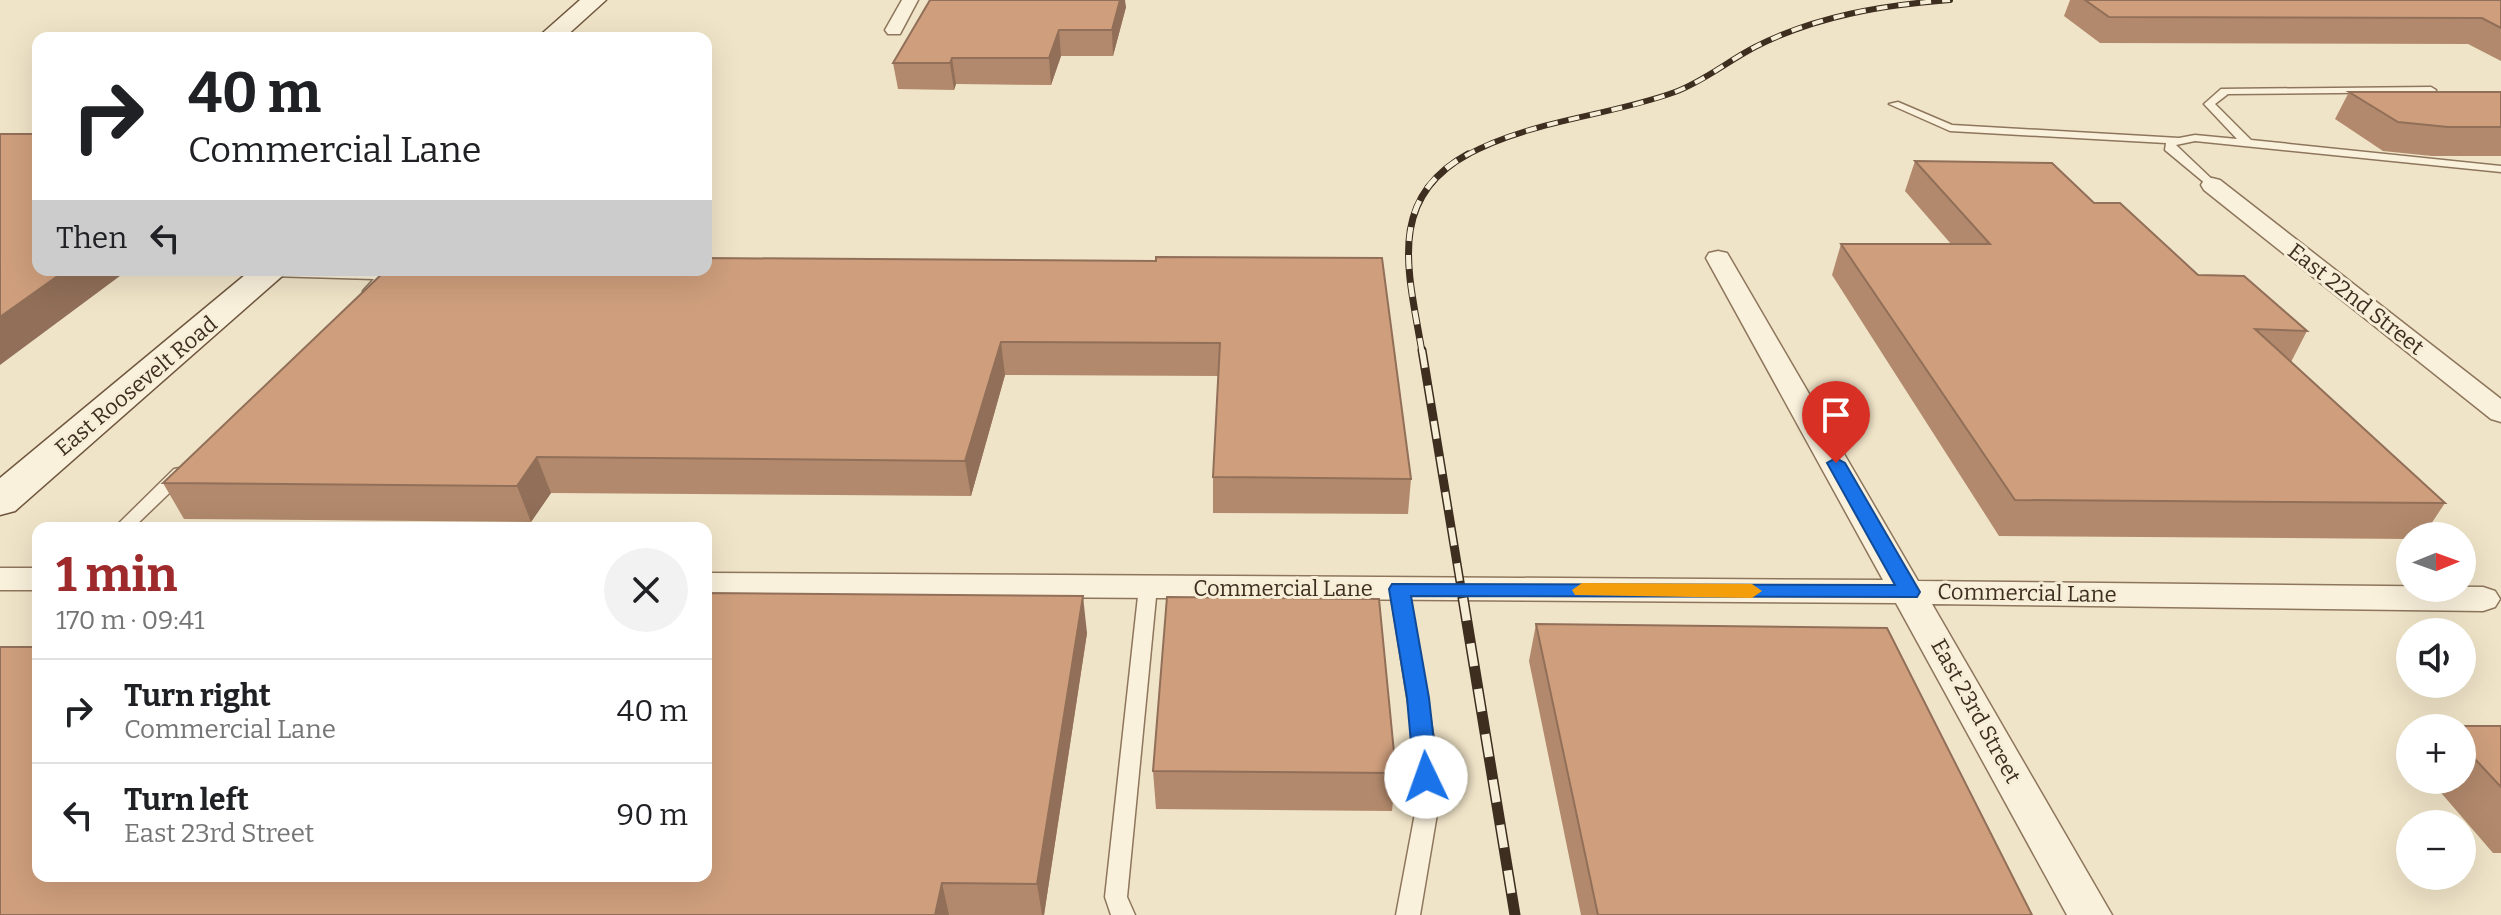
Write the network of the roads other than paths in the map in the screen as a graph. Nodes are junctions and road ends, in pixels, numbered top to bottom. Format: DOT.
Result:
graph roads {
  1 [pos="594,0"];
  2 [pos="910,0"];
  3 [pos="894,30"];
  4 [pos="556,32"];
  5 [pos="2431,90"];
  6 [pos="1894,104"];
  7 [pos="2175,140"];
  8 [pos="2247,143"];
  9 [pos="2501,169"];
  10 [pos="2212,185"];
  11 [pos="1718,258"];
  12 [pos="265,276"];
  13 [pos="379,276"];
  14 [pos="358,302"];
  15 [pos="2501,413"];
  16 [pos="190,463"];
  17 [pos="0,501"];
  18 [pos="129,522"];
  19 [pos="0,579"];
  20 [pos="32,579"];
  21 [pos="712,584"];
  22 [pos="1148,587"];
  23 [pos="1399,589"];
  24 [pos="1910,592"];
  25 [pos="2483,599"];
  26 [pos="1123,915"];
  27 [pos="1408,915"];
  28 [pos="2090,915"];
  1 -- 4 [label="main road"];
  2 -- 3 [label="street"];
  5 -- 8 [label="lane"];
  6 -- 7 [label="lane"];
  7 -- 8 [label="lane"];
  7 -- 10 [label="lane"];
  8 -- 9 [label="lane"];
  10 -- 15 [label="street, East 22nd Street"];
  11 -- 24 [label="street, East 23rd Street"];
  12 -- 17 [label="main road, East Roosevelt Road"];
  13 -- 14 [label="lane"];
  16 -- 18 [label="lane"];
  19 -- 20 [label="street"];
  21 -- 22 [label="street, Commercial Lane"];
  22 -- 23 [label="street, Commercial Lane"];
  22 -- 26 [label="lane"];
  23 -- 24 [label="street, Commercial Lane"];
  23 -- 27 [label="lane"];
  24 -- 25 [label="street, Commercial Lane"];
  24 -- 28 [label="street, East 23rd Street"];
}
